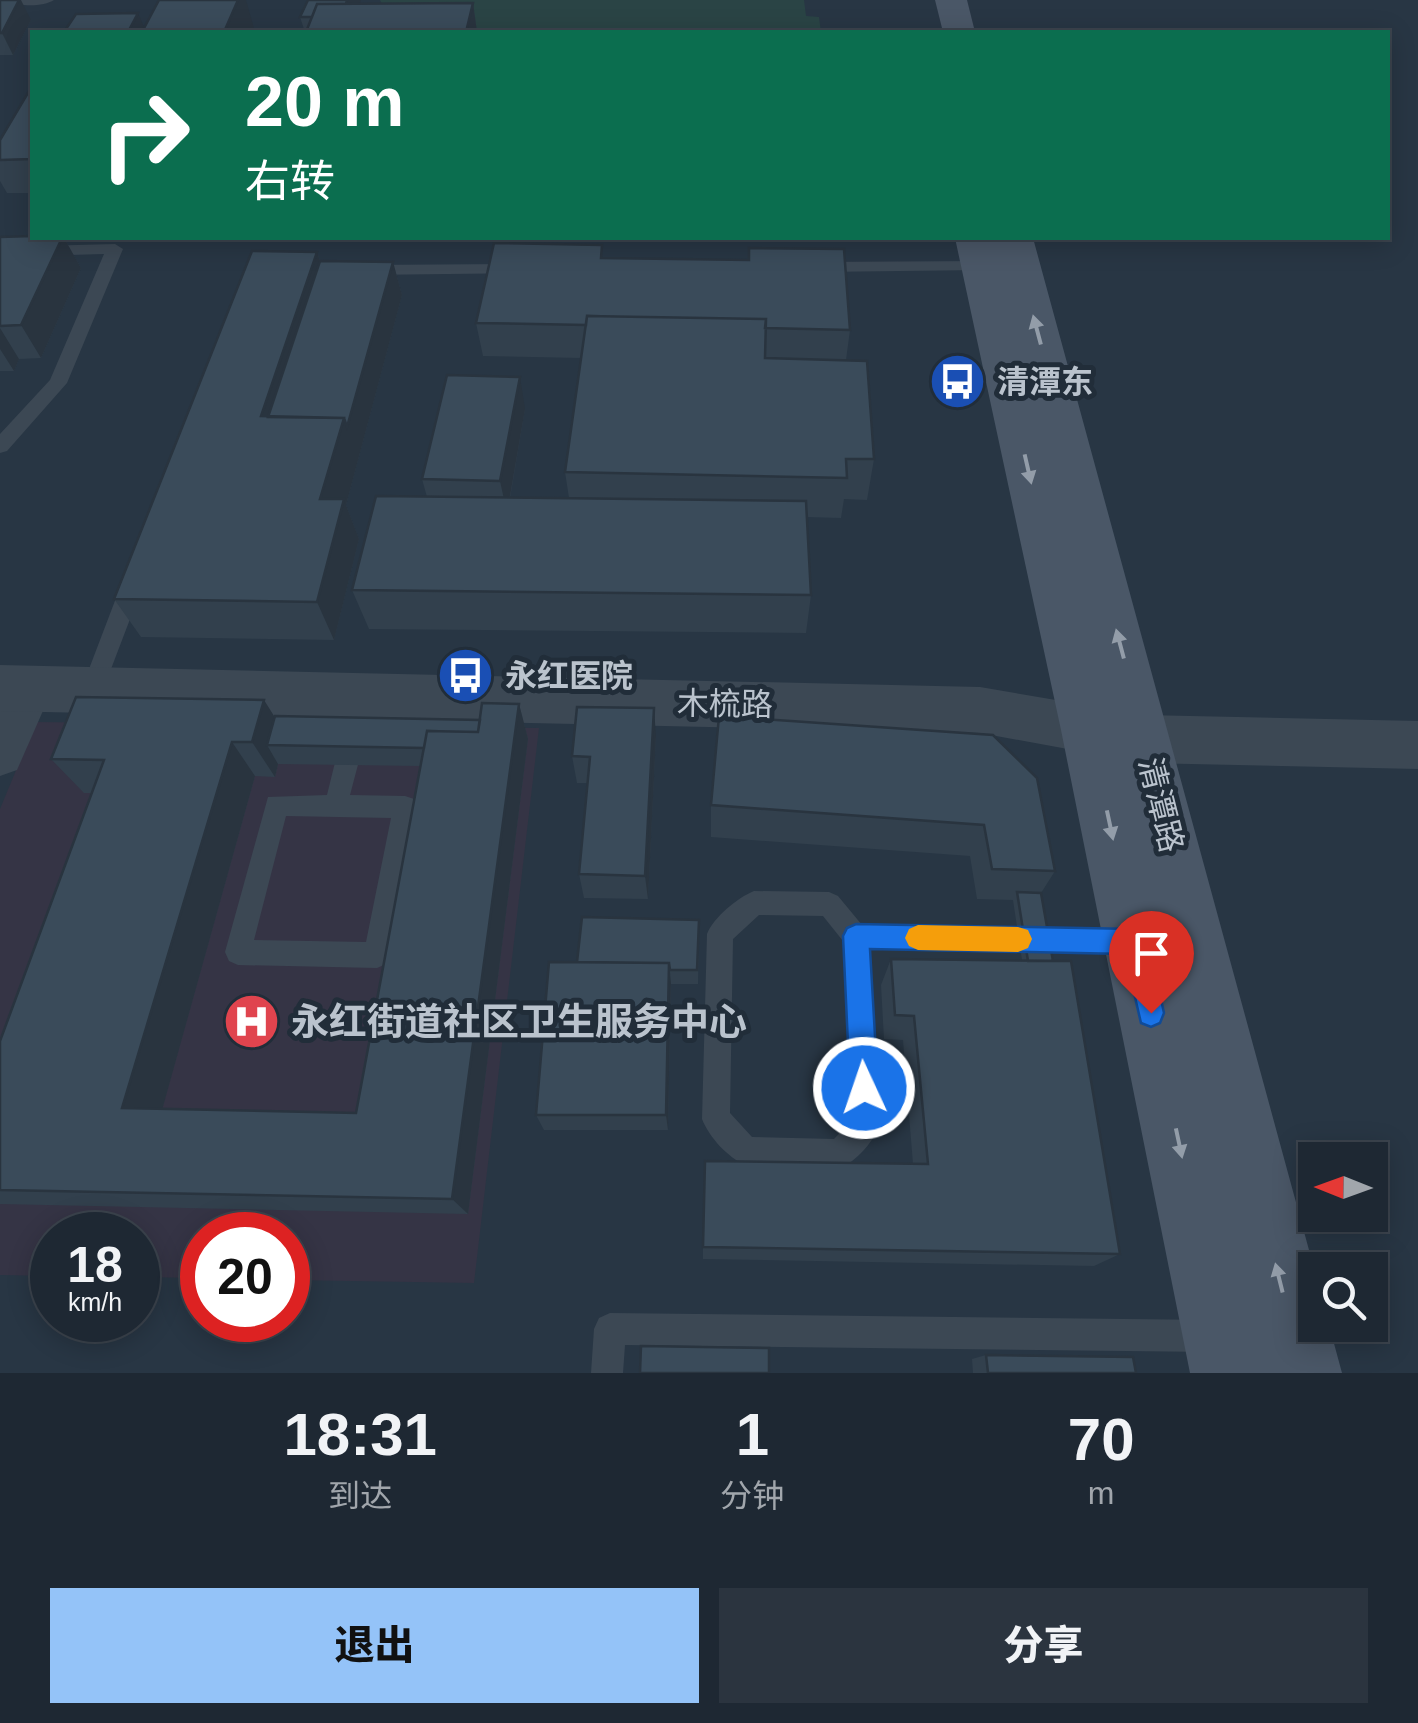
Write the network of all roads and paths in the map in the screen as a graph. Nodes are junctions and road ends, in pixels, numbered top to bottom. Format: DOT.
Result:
graph roads {
  1 [pos="14,0"];
  2 [pos="48,0"];
  3 [pos="920,0"];
  4 [pos="951,0"];
  5 [pos="927,30"];
  6 [pos="958,30"];
  7 [pos="990,247"];
  8 [pos="0,252"];
  9 [pos="802,267"];
  10 [pos="543,269"];
  11 [pos="343,270"];
  12 [pos="0,446"];
  13 [pos="141,560"];
  14 [pos="14,688"];
  15 [pos="92,690"];
  16 [pos="363,696"];
  17 [pos="1117,734"];
  18 [pos="1418,745"];
  19 [pos="0,754"];
  20 [pos="336,806"];
  21 [pos="856,936"];
  22 [pos="1135,941"];
  23 [pos="1225,1354"];
  24 [pos="608,1373"];
  25 [pos="1303,1373"];
  1 -- 2 [label="lane"];
  3 -- 5 [label="main road"];
  4 -- 6 [label="main road"];
  7 -- 9 [label="lane"];
  7 -- 17 [label="main road, 清潭路"];
  8 -- 12 [label="lane"];
  10 -- 11 [label="lane"];
  13 -- 15 [label="lane"];
  14 -- 15 [label="street, 木梳路"];
  14 -- 19 [label="street"];
  15 -- 16 [label="street, 木梳路"];
  16 -- 17 [label="street, 木梳路"];
  16 -- 20 [label="lane"];
  17 -- 18 [label="street, 木梳路"];
  17 -- 22 [label="main road, 清潭路, one-way"];
  25 -- 17 [label="main road, 清潭路, one-way"];
  20 -- 20 [label="lane"];
  21 -- 21 [label="lane"];
  21 -- 22 [label="lane"];
  22 -- 23 [label="main road, 清潭路, one-way"];
  23 -- 24 [label="lane"];
}
